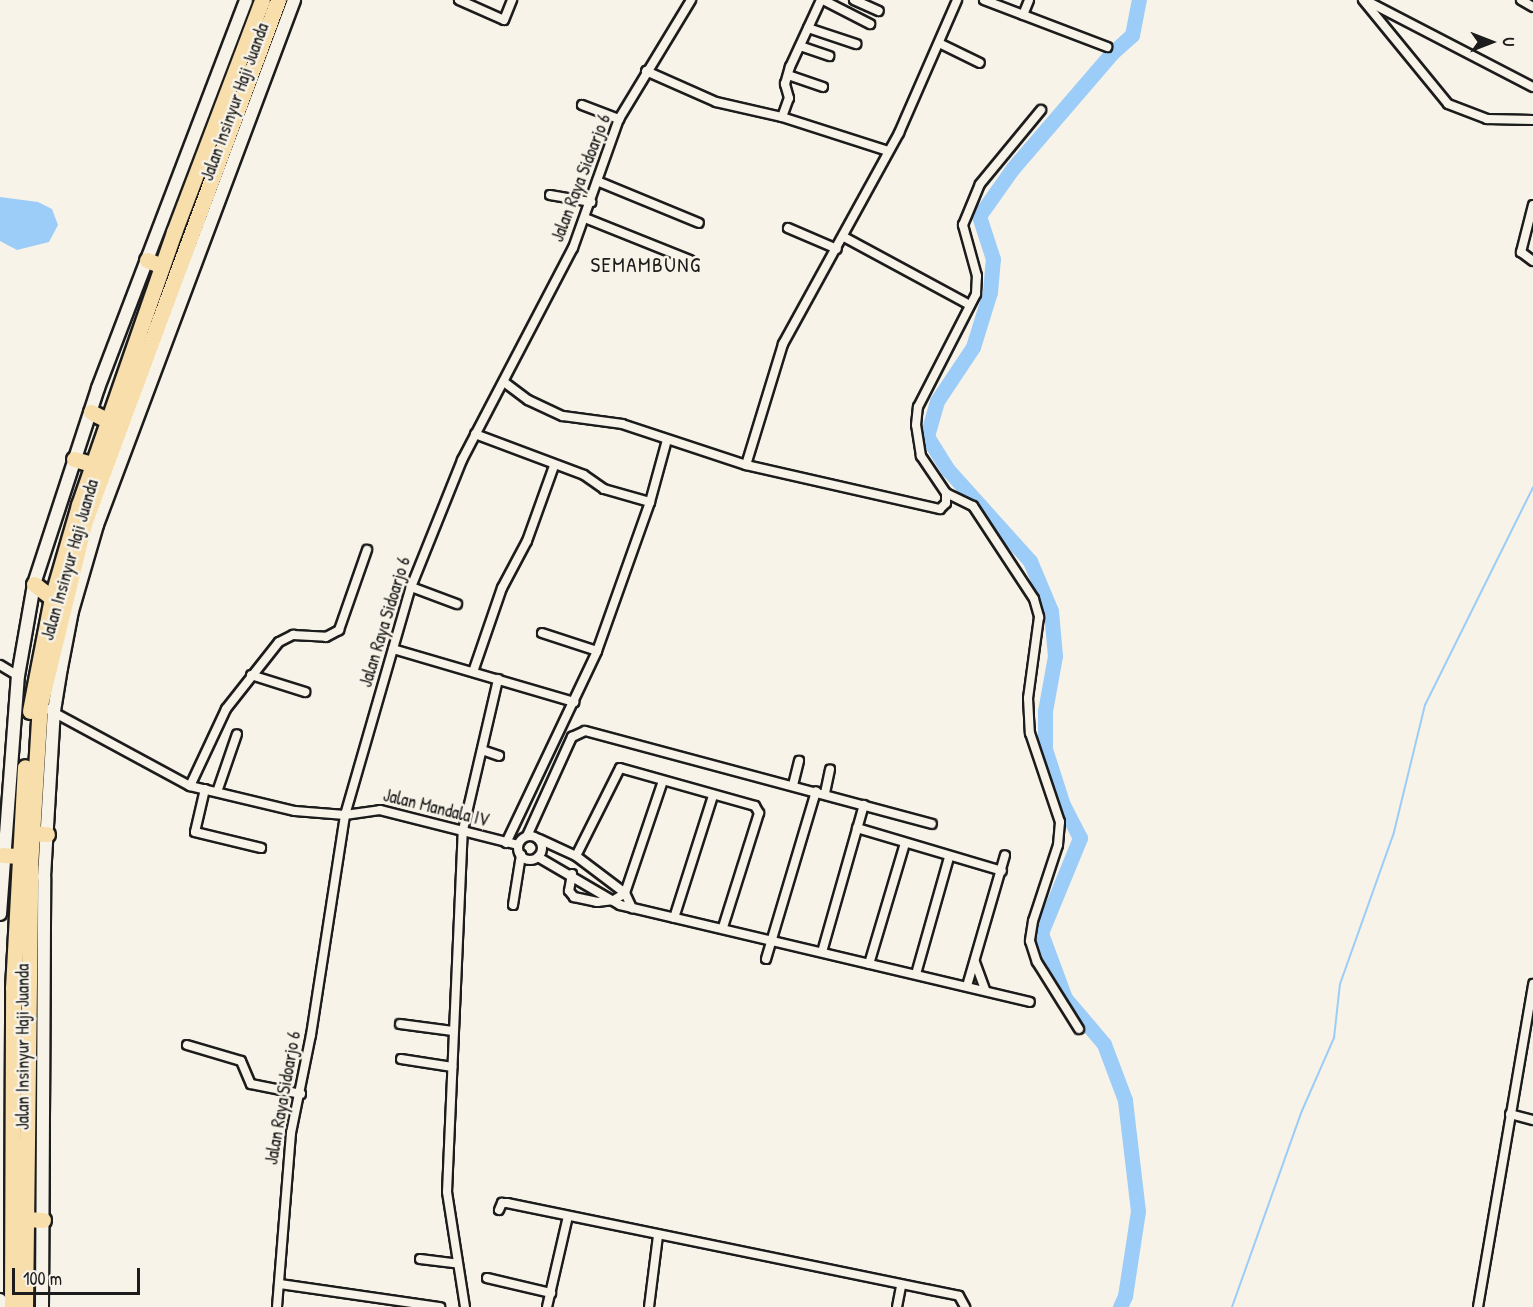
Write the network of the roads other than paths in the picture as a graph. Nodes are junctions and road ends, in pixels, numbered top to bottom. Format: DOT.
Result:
graph roads {
  1 [pos="246,0"];
  2 [pos="262,0"];
  3 [pos="278,0"];
  4 [pos="294,0"];
  5 [pos="459,0"];
  6 [pos="512,0"];
  7 [pos="691,0"];
  8 [pos="822,0"];
  9 [pos="854,0"];
  10 [pos="957,0"];
  11 [pos="984,0"];
  12 [pos="1029,0"];
  13 [pos="1364,0"];
  14 [pos="1521,0"];
  15 [pos="1533,7"];
  16 [pos="879,11"];
  17 [pos="1023,15"];
  18 [pos="870,24"];
  19 [pos="808,28"];
  20 [pos="856,44"];
  21 [pos="941,44"];
  22 [pos="800,46"];
  23 [pos="1107,46"];
  24 [pos="830,56"];
  25 [pos="980,63"];
  26 [pos="646,71"];
  27 [pos="788,75"];
  28 [pos="823,87"];
  29 [pos="1533,87"];
  30 [pos="582,105"];
  31 [pos="1041,110"];
  32 [pos="782,117"];
  33 [pos="620,119"];
  34 [pos="1533,120"];
  35 [pos="888,151"];
  36 [pos="196,153"];
  37 [pos="597,181"];
  38 [pos="550,195"];
  39 [pos="591,202"];
  40 [pos="1533,205"];
  41 [pos="1531,217"];
  42 [pos="585,218"];
  43 [pos="699,223"];
  44 [pos="788,228"];
  45 [pos="844,237"];
  46 [pos="837,249"];
  47 [pos="147,260"];
  48 [pos="690,260"];
  49 [pos="1533,261"];
  50 [pos="162,266"];
  51 [pos="970,305"];
  52 [pos="504,382"];
  53 [pos="91,412"];
  54 [pos="107,420"];
  55 [pos="475,434"];
  56 [pos="667,440"];
  57 [pos="74,459"];
  58 [pos="748,459"];
  59 [pos="92,464"];
  60 [pos="554,466"];
  61 [pos="946,501"];
  62 [pos="650,502"];
  63 [pos="91,523"];
  64 [pos="367,549"];
  65 [pos="34,584"];
  66 [pos="411,587"];
  67 [pos="52,598"];
  68 [pos="457,604"];
  69 [pos="542,633"];
  70 [pos="393,649"];
  71 [pos="597,651"];
  72 [pos="0,665"];
  73 [pos="473,672"];
  74 [pos="251,675"];
  75 [pos="18,676"];
  76 [pos="498,679"];
  77 [pos="305,692"];
  78 [pos="574,702"];
  79 [pos="47,708"];
  80 [pos="237,734"];
  81 [pos="31,746"];
  82 [pos="482,750"];
  83 [pos="499,756"];
  84 [pos="799,761"];
  85 [pos="830,770"];
  86 [pos="663,781"];
  87 [pos="793,785"];
  88 [pos="190,786"];
  89 [pos="204,789"];
  90 [pos="217,792"];
  91 [pos="820,792"];
  92 [pos="713,796"];
  93 [pos="864,805"];
  94 [pos="345,815"];
  95 [pos="932,824"];
  96 [pos="857,828"];
  97 [pos="463,830"];
  98 [pos="39,834"];
  99 [pos="527,836"];
  100 [pos="539,839"];
  101 [pos="506,843"];
  102 [pos="905,843"];
  103 [pos="518,845"];
  104 [pos="261,848"];
  105 [pos="11,855"];
  106 [pos="521,855"];
  107 [pos="1005,855"];
  108 [pos="576,856"];
  109 [pos="949,856"];
  110 [pos="538,857"];
  111 [pos="1002,871"];
  112 [pos="572,874"];
  113 [pos="625,893"];
  114 [pos="614,900"];
  115 [pos="513,905"];
  116 [pos="632,908"];
  117 [pos="0,914"];
  118 [pos="674,918"];
  119 [pos="723,927"];
  120 [pos="773,938"];
  121 [pos="822,952"];
  122 [pos="766,959"];
  123 [pos="975,962"];
  124 [pos="869,964"];
  125 [pos="916,974"];
  126 [pos="1533,984"];
  127 [pos="967,986"];
  128 [pos="7,988"];
  129 [pos="985,990"];
  130 [pos="1030,1002"];
  131 [pos="400,1024"];
  132 [pos="1079,1029"];
  133 [pos="453,1031"];
  134 [pos="187,1045"];
  135 [pos="401,1059"];
  136 [pos="7,1067"];
  137 [pos="452,1067"];
  138 [pos="301,1094"];
  139 [pos="1510,1114"];
  140 [pos="1533,1120"];
  141 [pos="21,1151"];
  142 [pos="499,1210"];
  143 [pos="568,1216"];
  144 [pos="26,1219"];
  145 [pos="44,1220"];
  146 [pos="658,1236"];
  147 [pos="420,1259"];
  148 [pos="458,1264"];
  149 [pos="487,1278"];
  150 [pos="6,1281"];
  151 [pos="280,1284"];
  152 [pos="901,1286"];
  153 [pos="551,1293"];
  154 [pos="0,1300"];
  155 [pos="0,1307"];
  156 [pos="12,1307"];
  157 [pos="25,1307"];
  158 [pos="42,1307"];
  159 [pos="277,1307"];
  160 [pos="440,1307"];
  161 [pos="465,1307"];
  162 [pos="547,1307"];
  163 [pos="650,1307"];
  164 [pos="897,1307"];
  165 [pos="965,1307"];
  166 [pos="1478,1307"];
  1 -- 36 [label="street, Jalan Insinyur Haji Juanda"];
  2 -- 36 [label="highway, Jalan Insinyur Haji Juanda"];
  3 -- 63 [label="highway, Jalan Insinyur Haji Juanda"];
  4 -- 63 [label="street, Jalan Insinyur Haji Juanda"];
  5 -- 6 [label="street"];
  7 -- 26 [label="street, Jalan Raya Sidoarjo 6"];
  8 -- 18 [label="street"];
  8 -- 19 [label="street"];
  9 -- 16 [label="street"];
  10 -- 21 [label="street"];
  11 -- 17 [label="street"];
  12 -- 17 [label="street"];
  13 -- 29 [label="street"];
  13 -- 34 [label="street"];
  14 -- 15 [label="street"];
  17 -- 23 [label="street"];
  19 -- 20 [label="street"];
  19 -- 22 [label="street"];
  21 -- 25 [label="street"];
  21 -- 35 [label="street"];
  22 -- 24 [label="street"];
  22 -- 27 [label="street"];
  26 -- 32 [label="street"];
  26 -- 33 [label="street, Jalan Raya Sidoarjo 6"];
  27 -- 28 [label="street"];
  27 -- 32 [label="street"];
  30 -- 33 [label="street"];
  31 -- 51 [label="street"];
  32 -- 35 [label="street"];
  33 -- 37 [label="street, Jalan Raya Sidoarjo 6"];
  35 -- 45 [label="street"];
  36 -- 47 [label="street, Jalan Insinyur Haji Juanda"];
  36 -- 50 [label="highway, Jalan Insinyur Haji Juanda"];
  37 -- 39 [label="street, Jalan Raya Sidoarjo 6"];
  37 -- 43 [label="street"];
  38 -- 39 [label="street"];
  39 -- 42 [label="street, Jalan Raya Sidoarjo 6"];
  40 -- 41 [label="street"];
  41 -- 49 [label="street"];
  42 -- 48 [label="street"];
  42 -- 52 [label="street, Jalan Raya Sidoarjo 6"];
  44 -- 46 [label="street"];
  45 -- 46 [label="street"];
  45 -- 51 [label="street"];
  46 -- 58 [label="street"];
  47 -- 50 [label="highway"];
  47 -- 53 [label="street, Jalan Insinyur Haji Juanda"];
  50 -- 54 [label="highway, Jalan Insinyur Haji Juanda"];
  51 -- 61 [label="street"];
  52 -- 55 [label="street, Jalan Raya Sidoarjo 6"];
  52 -- 56 [label="street"];
  53 -- 54 [label="highway"];
  53 -- 57 [label="street, Jalan Insinyur Haji Juanda"];
  54 -- 59 [label="highway, Jalan Insinyur Haji Juanda"];
  55 -- 60 [label="street"];
  55 -- 66 [label="street, Jalan Raya Sidoarjo 6"];
  56 -- 58 [label="street"];
  56 -- 62 [label="street"];
  57 -- 59 [label="highway"];
  57 -- 65 [label="street, Jalan Insinyur Haji Juanda"];
  58 -- 61 [label="street"];
  59 -- 67 [label="highway, Jalan Insinyur Haji Juanda"];
  60 -- 62 [label="street"];
  60 -- 73 [label="street"];
  61 -- 132 [label="street"];
  62 -- 71 [label="street"];
  63 -- 79 [label="highway, Jalan Insinyur Haji Juanda"];
  64 -- 74 [label="street"];
  65 -- 67 [label="highway"];
  65 -- 75 [label="street, Jalan Insinyur Haji Juanda"];
  66 -- 68 [label="street"];
  66 -- 70 [label="street, Jalan Raya Sidoarjo 6"];
  67 -- 81 [label="highway, Jalan Insinyur Haji Juanda"];
  69 -- 71 [label="street"];
  70 -- 73 [label="street"];
  70 -- 94 [label="street, Jalan Raya Sidoarjo 6"];
  71 -- 78 [label="street"];
  72 -- 75 [label="street"];
  73 -- 76 [label="street"];
  74 -- 77 [label="street"];
  74 -- 88 [label="street"];
  75 -- 105 [label="street, Jalan Insinyur Haji Juanda"];
  76 -- 78 [label="street"];
  76 -- 82 [label="street"];
  78 -- 101 [label="street"];
  79 -- 81 [label="highway, Jalan Insinyur Haji Juanda"];
  79 -- 88 [label="street, Jalan Mandala IV"];
  79 -- 98 [label="street, Jalan Insinyur Haji Juanda"];
  80 -- 90 [label="street"];
  81 -- 98 [label="highway, Jalan Insinyur Haji Juanda"];
  81 -- 105 [label="highway, Jalan Insinyur Haji Juanda"];
  82 -- 83 [label="street"];
  82 -- 97 [label="street"];
  84 -- 87 [label="street"];
  85 -- 91 [label="street"];
  86 -- 92 [label="street"];
  86 -- 108 [label="street"];
  86 -- 113 [label="street"];
  87 -- 91 [label="street"];
  87 -- 99 [label="street"];
  88 -- 89 [label="street, Jalan Mandala IV"];
  89 -- 90 [label="street, Jalan Mandala IV"];
  89 -- 104 [label="street"];
  90 -- 94 [label="street, Jalan Mandala IV"];
  91 -- 93 [label="street"];
  91 -- 120 [label="street"];
  92 -- 118 [label="street"];
  92 -- 119 [label="street"];
  93 -- 95 [label="street"];
  93 -- 96 [label="street"];
  94 -- 97 [label="street, Jalan Mandala IV"];
  94 -- 138 [label="street, Jalan Raya Sidoarjo 6"];
  96 -- 102 [label="street"];
  96 -- 121 [label="street"];
  97 -- 101 [label="street, Jalan Mandala IV"];
  97 -- 133 [label="street"];
  98 -- 141 [label="highway, Jalan Insinyur Haji Juanda"];
  98 -- 145 [label="street, Jalan Insinyur Haji Juanda"];
  99 -- 100 [label="street"];
  99 -- 103 [label="street"];
  100 -- 108 [label="street"];
  100 -- 110 [label="street"];
  101 -- 103 [label="street, Jalan Mandala IV"];
  102 -- 109 [label="street"];
  102 -- 124 [label="street"];
  103 -- 106 [label="street"];
  105 -- 117 [label="street, Jalan Insinyur Haji Juanda"];
  105 -- 128 [label="highway, Jalan Insinyur Haji Juanda"];
  106 -- 110 [label="street"];
  106 -- 115 [label="street"];
  107 -- 111 [label="street"];
  108 -- 113 [label="street"];
  109 -- 111 [label="street"];
  109 -- 125 [label="street"];
  110 -- 112 [label="street"];
  111 -- 123 [label="street"];
  112 -- 114 [label="street"];
  112 -- 114 [label="street"];
  113 -- 114 [label="street"];
  113 -- 116 [label="street"];
  114 -- 116 [label="street"];
  116 -- 118 [label="street"];
  118 -- 119 [label="street"];
  119 -- 120 [label="street"];
  120 -- 121 [label="street"];
  120 -- 122 [label="street"];
  121 -- 124 [label="street"];
  123 -- 127 [label="street"];
  123 -- 129 [label="street"];
  124 -- 125 [label="street"];
  125 -- 127 [label="street"];
  126 -- 139 [label="street"];
  127 -- 129 [label="street"];
  128 -- 136 [label="highway, Jalan Insinyur Haji Juanda"];
  129 -- 130 [label="street"];
  131 -- 133 [label="street"];
  133 -- 137 [label="street"];
  134 -- 138 [label="street"];
  135 -- 137 [label="street"];
  136 -- 141 [label="highway, Jalan Insinyur Haji Juanda"];
  137 -- 148 [label="street"];
  138 -- 151 [label="street, Jalan Raya Sidoarjo 6"];
  139 -- 140 [label="street"];
  139 -- 166 [label="street"];
  141 -- 144 [label="highway, Jalan Insinyur Haji Juanda"];
  141 -- 150 [label="highway, Jalan Insinyur Haji Juanda"];
  142 -- 143 [label="street"];
  143 -- 146 [label="street"];
  143 -- 153 [label="street"];
  144 -- 145 [label="highway"];
  144 -- 157 [label="highway, Jalan Insinyur Haji Juanda"];
  145 -- 158 [label="street, Jalan Insinyur Haji Juanda"];
  146 -- 152 [label="street"];
  146 -- 163 [label="street"];
  147 -- 148 [label="street"];
  148 -- 161 [label="street"];
  149 -- 153 [label="street"];
  150 -- 156 [label="highway, Jalan Insinyur Haji Juanda"];
  151 -- 159 [label="street, Jalan Raya Sidoarjo 6"];
  151 -- 160 [label="street"];
  152 -- 164 [label="street"];
  152 -- 165 [label="street"];
  153 -- 162 [label="street"];
  154 -- 155 [label="street"];
}
